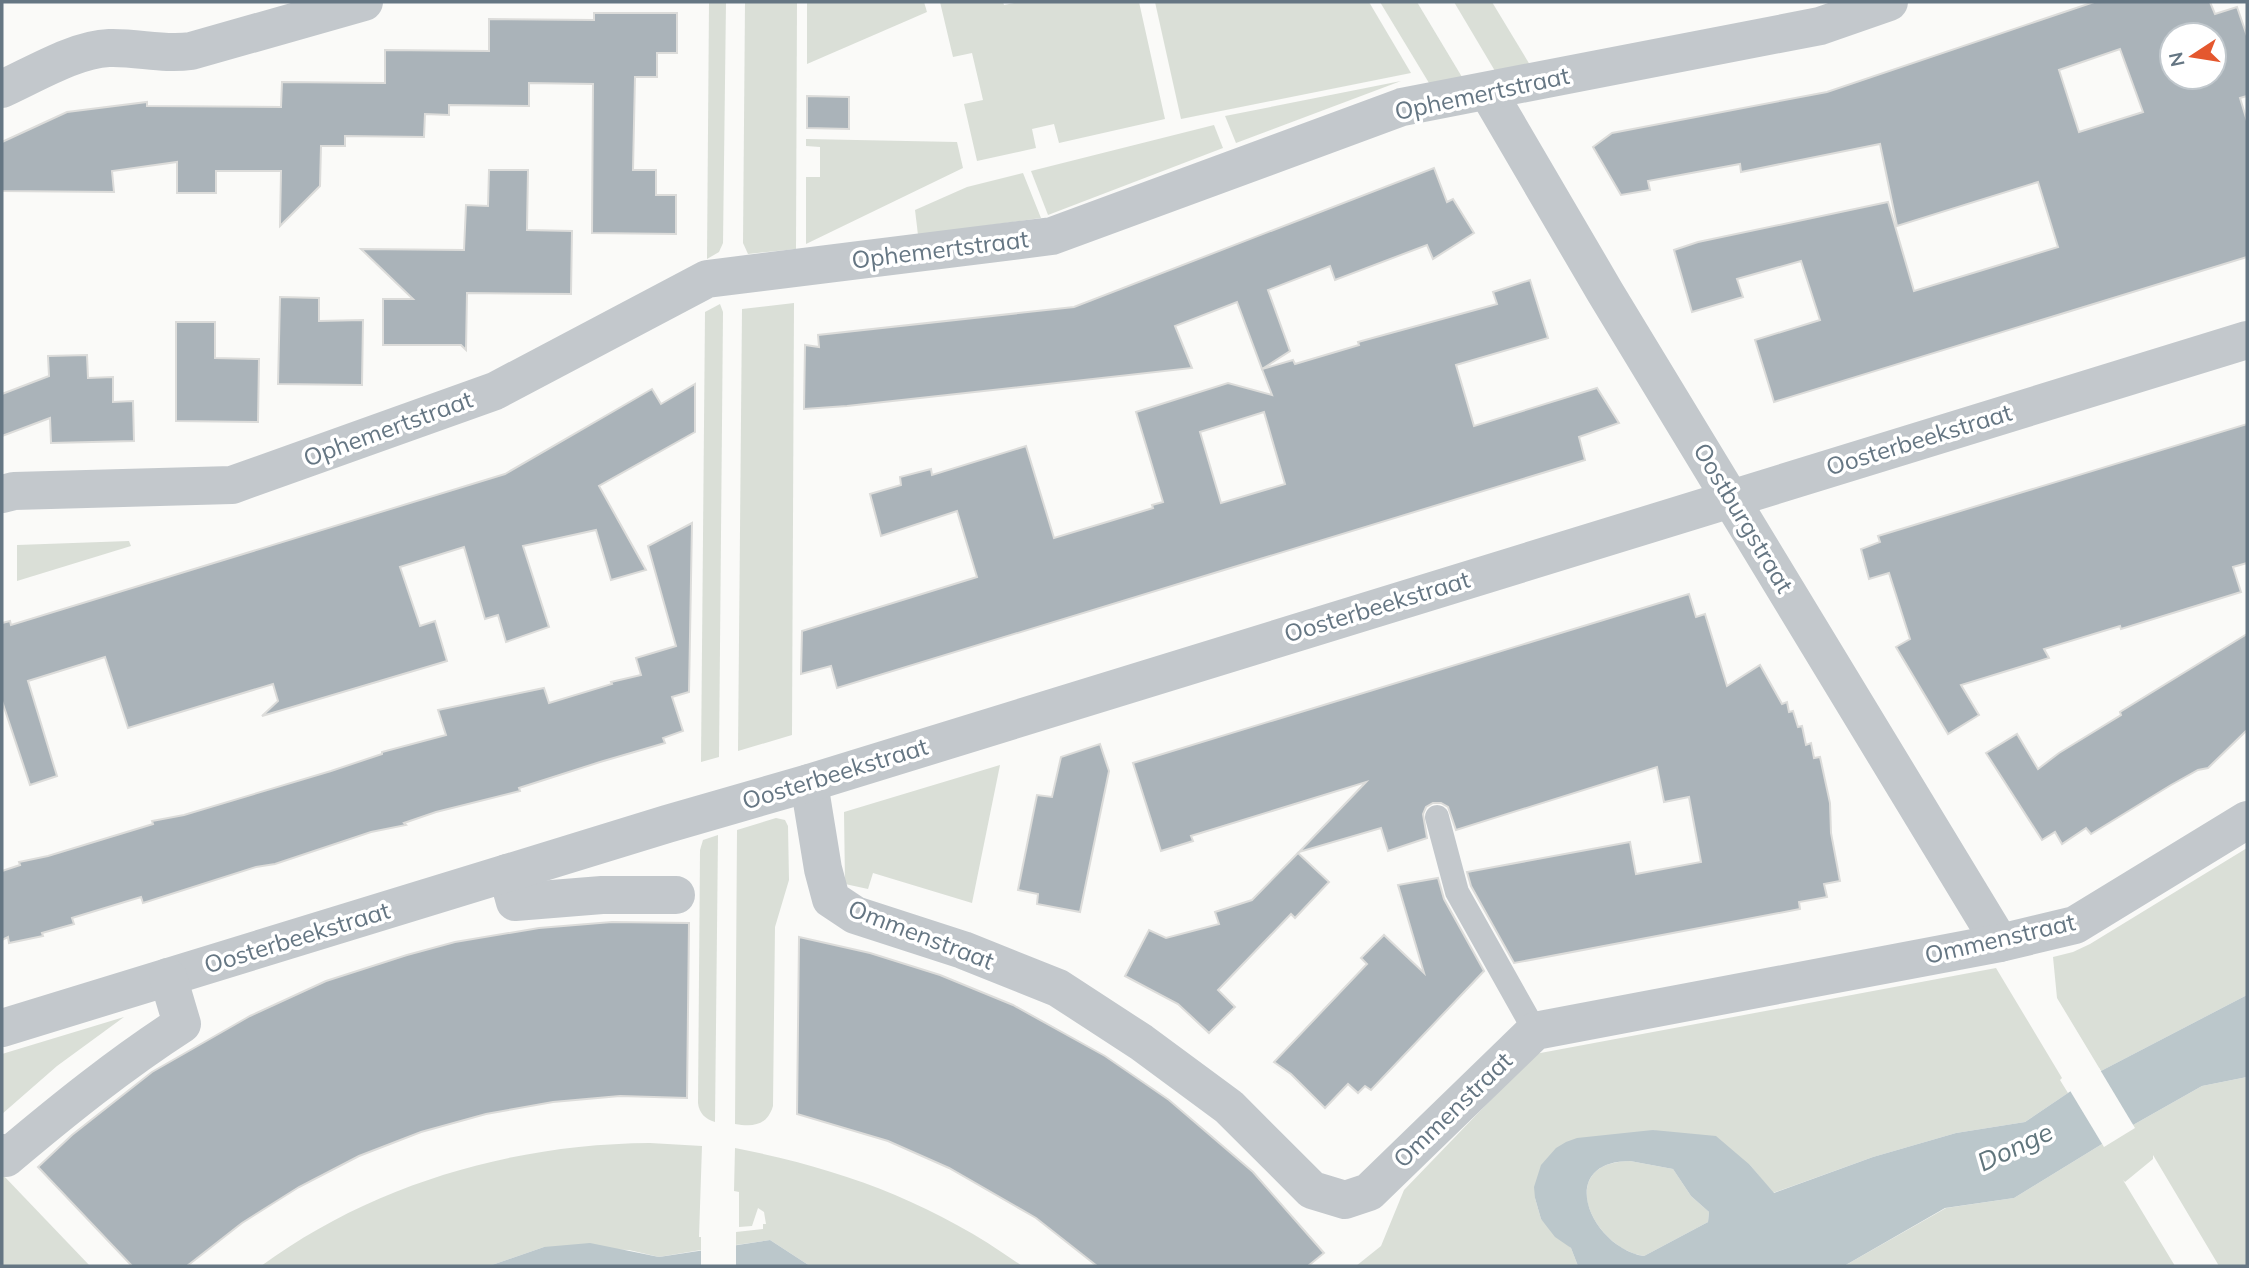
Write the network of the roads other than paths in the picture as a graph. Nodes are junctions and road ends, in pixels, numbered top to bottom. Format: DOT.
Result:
graph roads {
  1 [pos="364,2"];
  2 [pos="1889,2"];
  3 [pos="2,89"];
  4 [pos="1488,92"];
  5 [pos="2247,340"];
  6 [pos="2,494"];
  7 [pos="1731,497"];
  8 [pos="809,783"];
  9 [pos="1437,817"];
  10 [pos="2247,820"];
  11 [pos="507,873"];
  12 [pos="676,895"];
  13 [pos="2000,943"];
  14 [pos="167,977"];
  15 [pos="2,1028"];
  16 [pos="1535,1031"];
  17 [pos="2,1153"];
  1 -- 3 [label="street"];
  2 -- 4 [label="street, Ophemertstraat"];
  4 -- 6 [label="street, Ophemertstraat"];
  4 -- 7 [label="street, Oostburgstraat"];
  5 -- 7 [label="street, Oosterbeekstraat"];
  7 -- 8 [label="street, Oosterbeekstraat"];
  7 -- 13 [label="street, Oostburgstraat"];
  8 -- 11 [label="street, Oosterbeekstraat"];
  8 -- 16 [label="street, Ommenstraat"];
  9 -- 16 [label="lane"];
  10 -- 13 [label="street, Ommenstraat"];
  11 -- 12 [label="street"];
  11 -- 14 [label="street, Oosterbeekstraat"];
  13 -- 16 [label="street, Ommenstraat"];
  14 -- 15 [label="street, Oosterbeekstraat"];
  14 -- 17 [label="street"];
}
